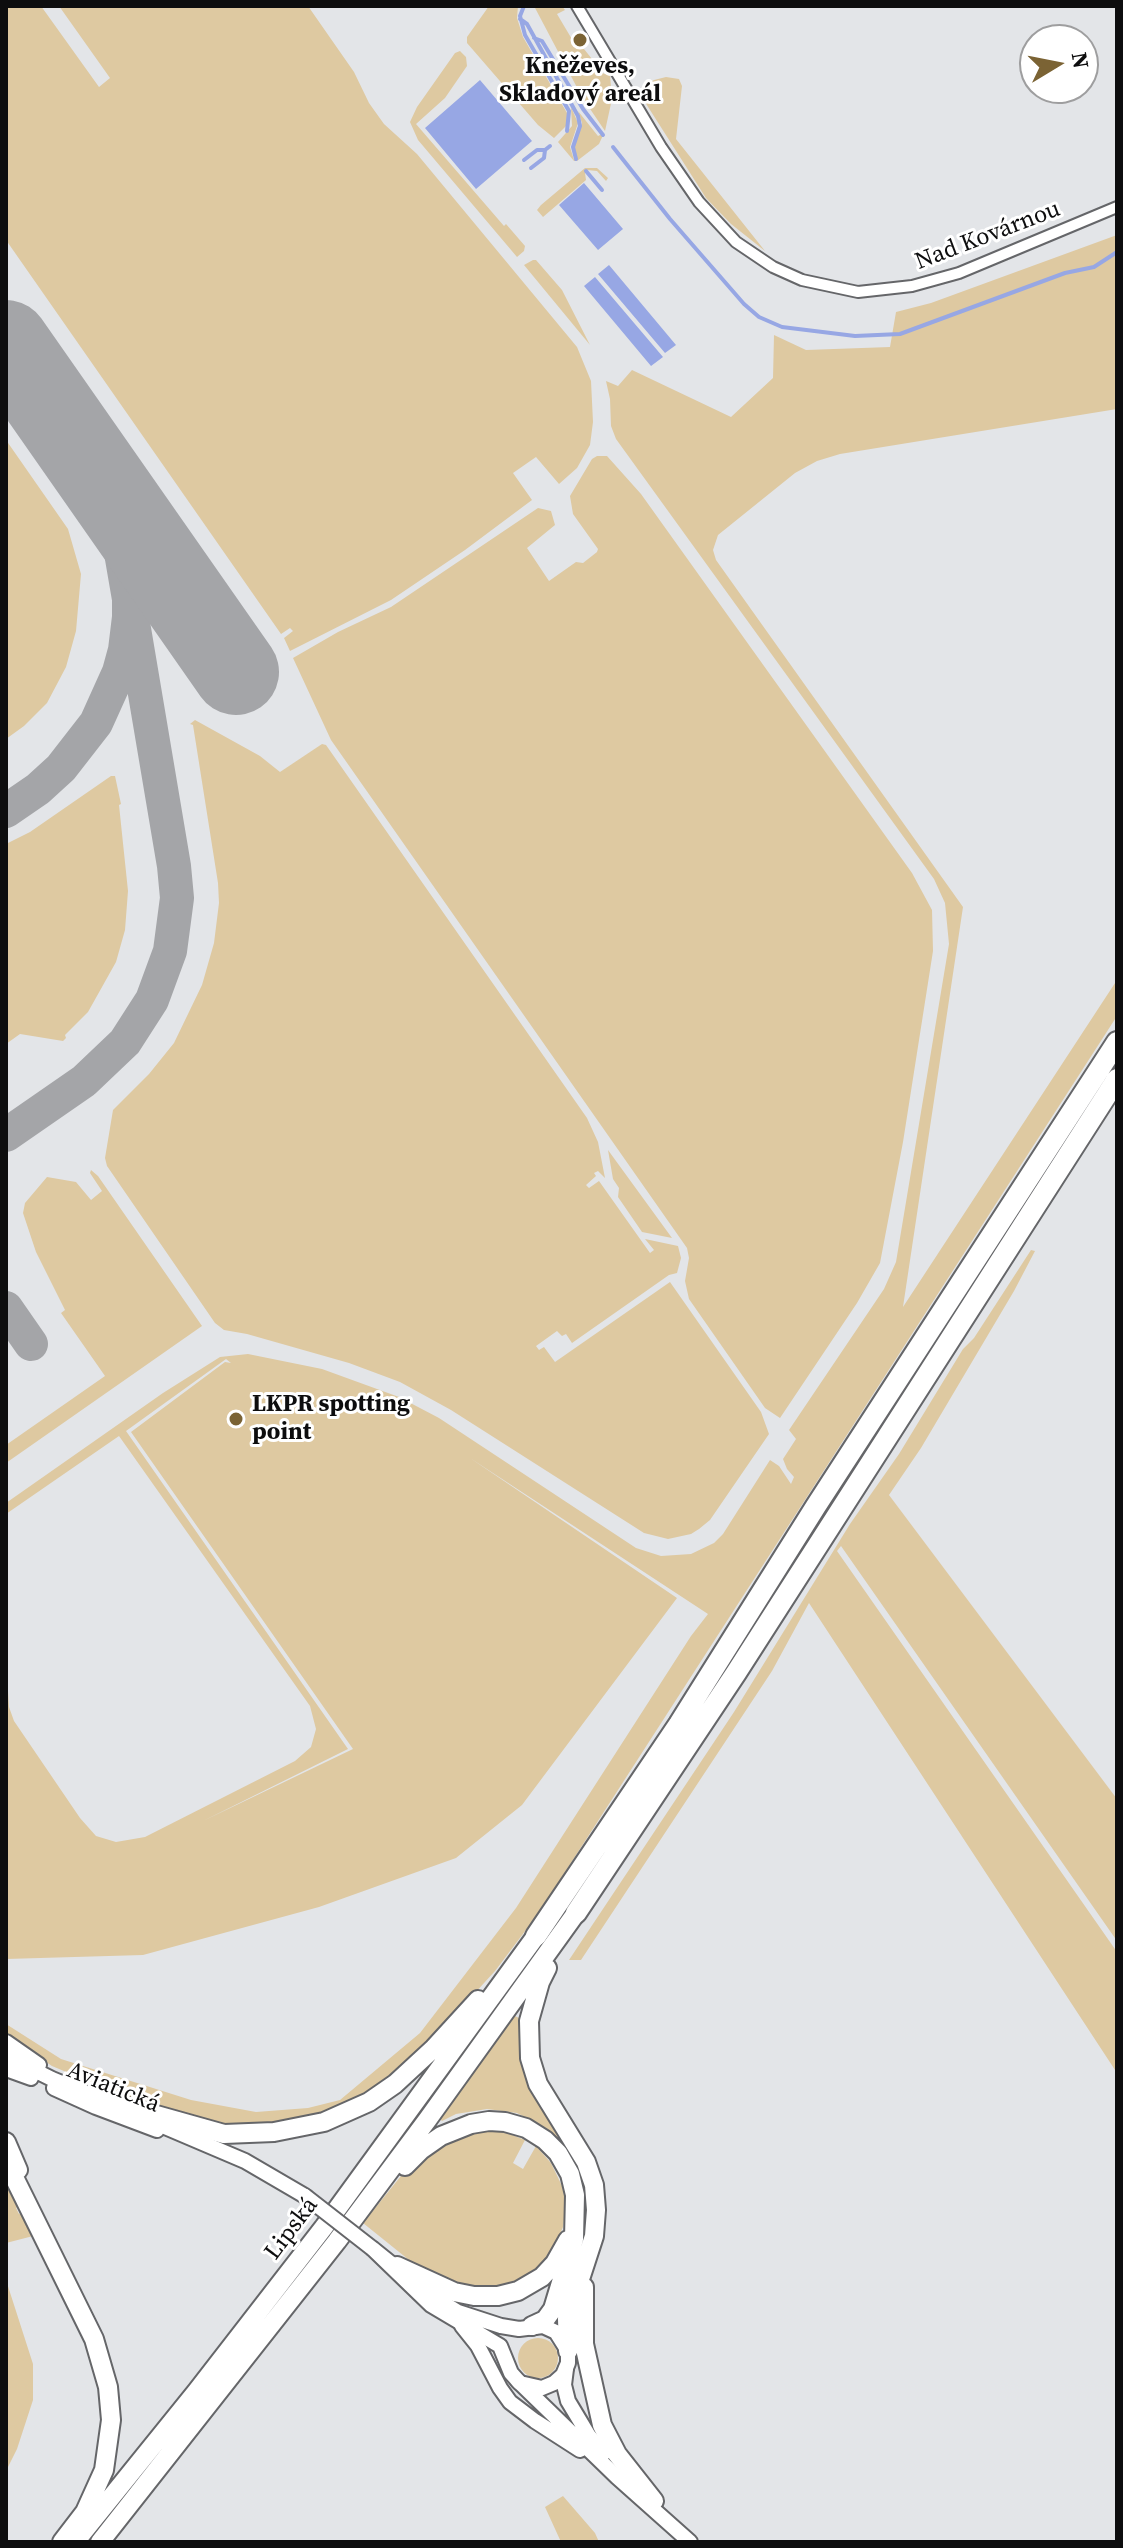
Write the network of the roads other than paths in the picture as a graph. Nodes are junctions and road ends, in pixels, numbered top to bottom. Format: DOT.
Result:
graph roads {
  1 [pos="577,6"];
  2 [pos="1117,207"];
  3 [pos="1117,1042"];
  4 [pos="1117,1079"];
  5 [pos="576,1913"];
  6 [pos="536,1936"];
  7 [pos="6,2042"];
  8 [pos="6,2056"];
  9 [pos="6,2069"];
  10 [pos="74,2086"];
  11 [pos="117,2104"];
  12 [pos="6,2142"];
  13 [pos="203,2144"];
  14 [pos="6,2161"];
  15 [pos="576,2207"];
  16 [pos="29,2208"];
  17 [pos="358,2213"];
  18 [pos="373,2249"];
  19 [pos="588,2257"];
  20 [pos="397,2266"];
  21 [pos="459,2323"];
  22 [pos="529,2327"];
  23 [pos="506,2359"];
  24 [pos="567,2360"];
  25 [pos="515,2379"];
  26 [pos="617,2477"];
  27 [pos="654,2501"];
  28 [pos="62,2542"];
  29 [pos="75,2542"];
  30 [pos="100,2542"];
  31 [pos="690,2542"];
  32 [pos="700,2542"];
  1 -- 2 [label="street, Nad Kovárnou"];
  3 -- 6 [label="highway"];
  4 -- 5 [label="highway"];
  5 -- 17 [label="highway, Lipská"];
  5 -- 19 [label="highway"];
  6 -- 11 [label="highway"];
  6 -- 29 [label="highway, Lipská"];
  7 -- 10 [label="main road, Aviatická"];
  8 -- 10 [label="main road"];
  9 -- 13 [label="main road, Aviatická"];
  10 -- 11 [label="main road"];
  11 -- 13 [label="main road"];
  12 -- 16 [label="highway"];
  13 -- 18 [label="main road, bridge"];
  14 -- 16 [label="highway"];
  15 -- 17 [label="highway"];
  15 -- 20 [label="highway"];
  15 -- 22 [label="highway"];
  16 -- 28 [label="highway"];
  17 -- 30 [label="highway, Lipská"];
  18 -- 20 [label="main road"];
  18 -- 21 [label="main road"];
  19 -- 24 [label="highway"];
  19 -- 27 [label="highway"];
  20 -- 22 [label="main road"];
  21 -- 23 [label="main road"];
  21 -- 26 [label="main road"];
  22 -- 23 [label="main road"];
  22 -- 24 [label="main road"];
  23 -- 25 [label="main road"];
  24 -- 25 [label="main road"];
  24 -- 27 [label="main road"];
  25 -- 26 [label="main road"];
  26 -- 31 [label="main road"];
  27 -- 32 [label="main road"];
}
